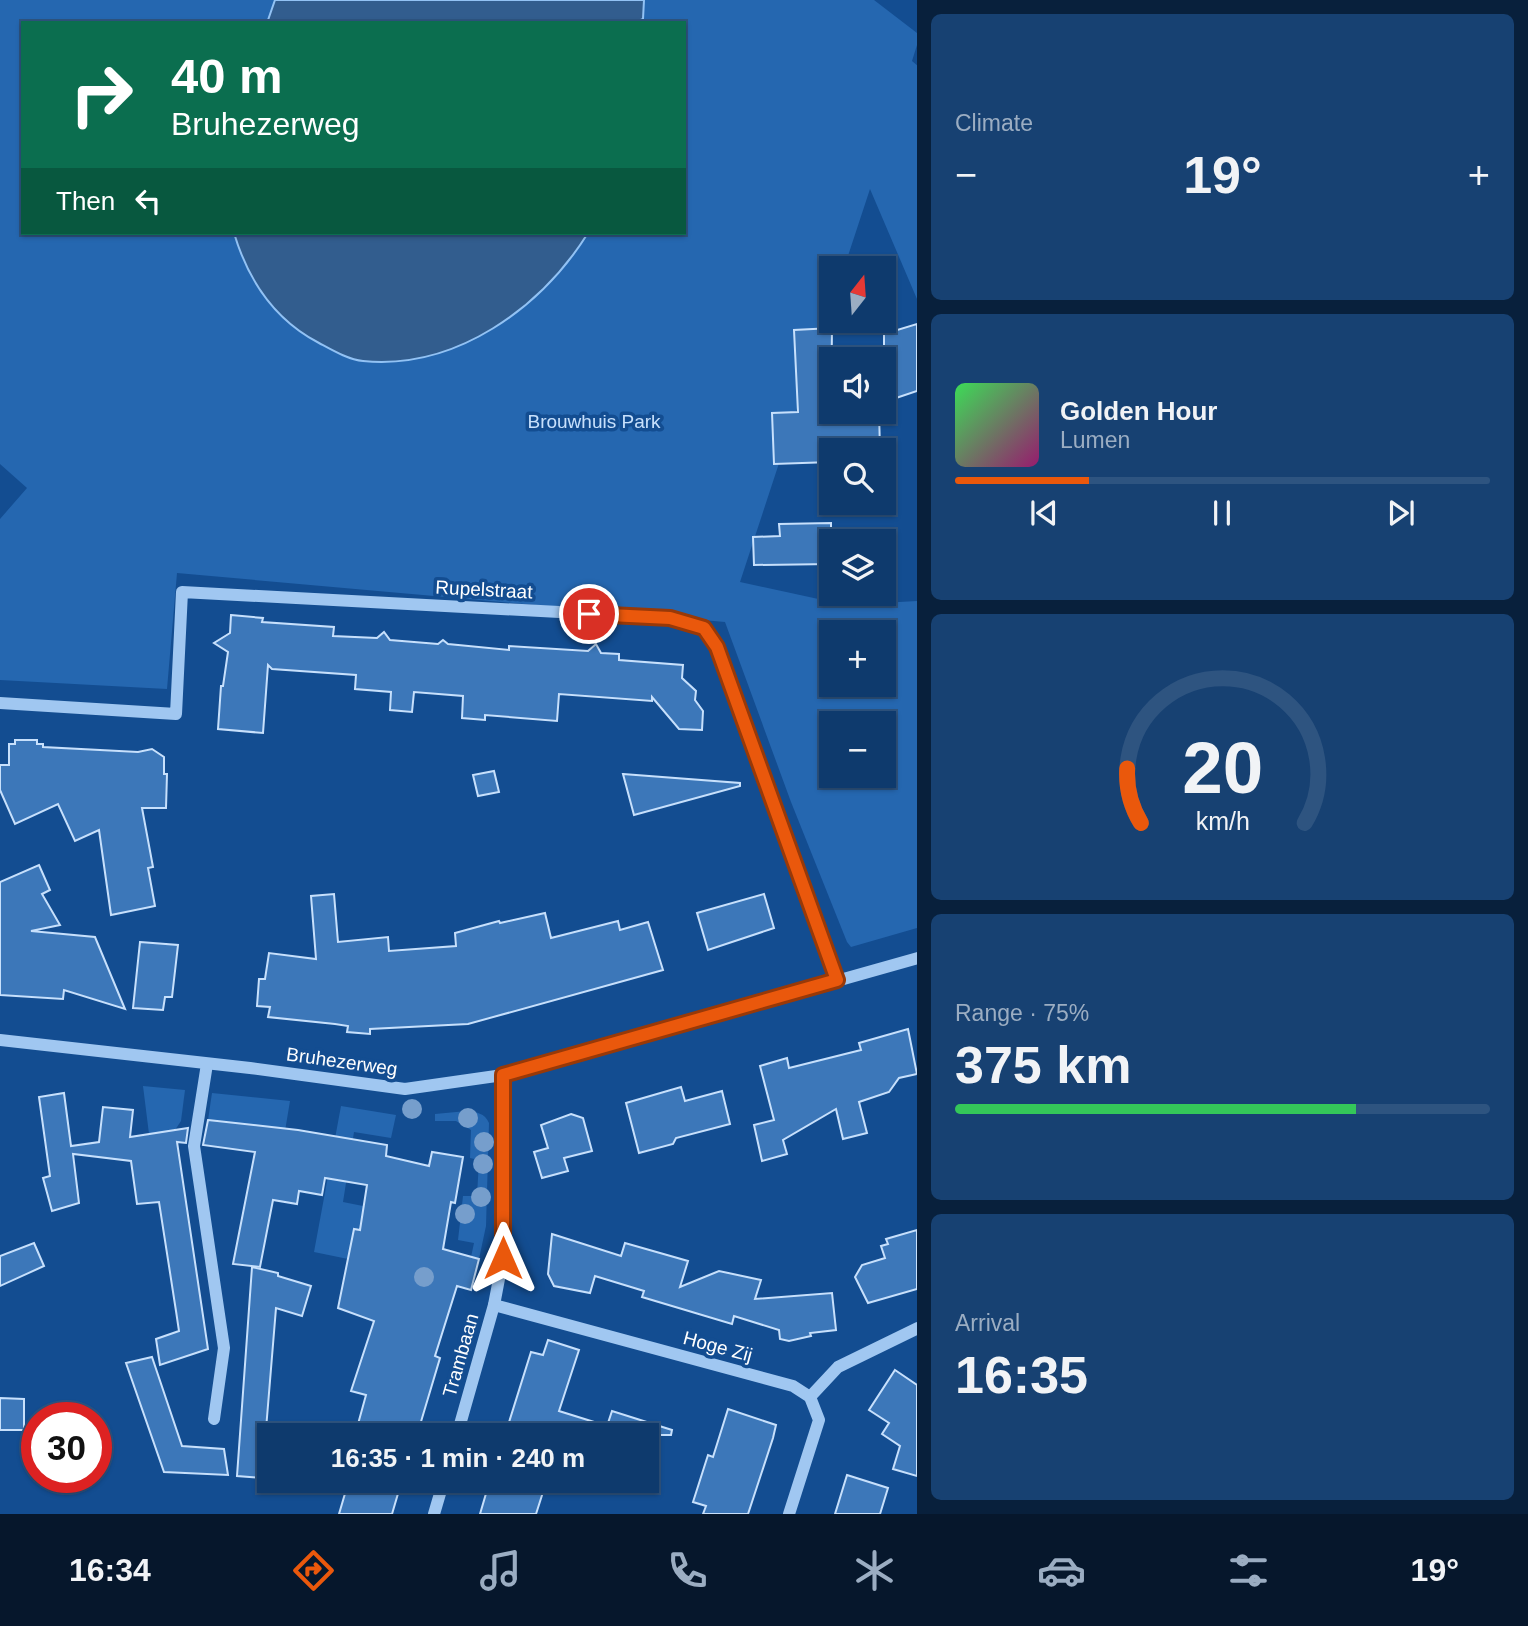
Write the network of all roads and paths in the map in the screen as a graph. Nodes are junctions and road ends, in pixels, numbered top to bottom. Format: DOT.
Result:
graph roads {
  1 [pos="0,703"];
  2 [pos="917,958"];
  3 [pos="837,980"];
  4 [pos="0,1040"];
  5 [pos="207,1064"];
  6 [pos="503,1075"];
  7 [pos="494,1305"];
  8 [pos="917,1328"];
  9 [pos="810,1397"];
  10 [pos="214,1419"];
  11 [pos="460,1423"];
  12 [pos="440,1493"];
  13 [pos="434,1514"];
  14 [pos="789,1514"];
  1 -- 3 [label="street, Rupelstraat"];
  2 -- 3 [label="street, Bruhezerweg"];
  3 -- 6 [label="street, Bruhezerweg"];
  4 -- 5 [label="street, Bruhezerweg"];
  5 -- 6 [label="street, Bruhezerweg"];
  5 -- 10 [label="street"];
  6 -- 7 [label="street, Trambaan"];
  7 -- 9 [label="street, Hoge Zij"];
  7 -- 11 [label="street, Trambaan"];
  8 -- 9 [label="street"];
  9 -- 14 [label="street"];
  12 -- 13 [label="street"];
}
